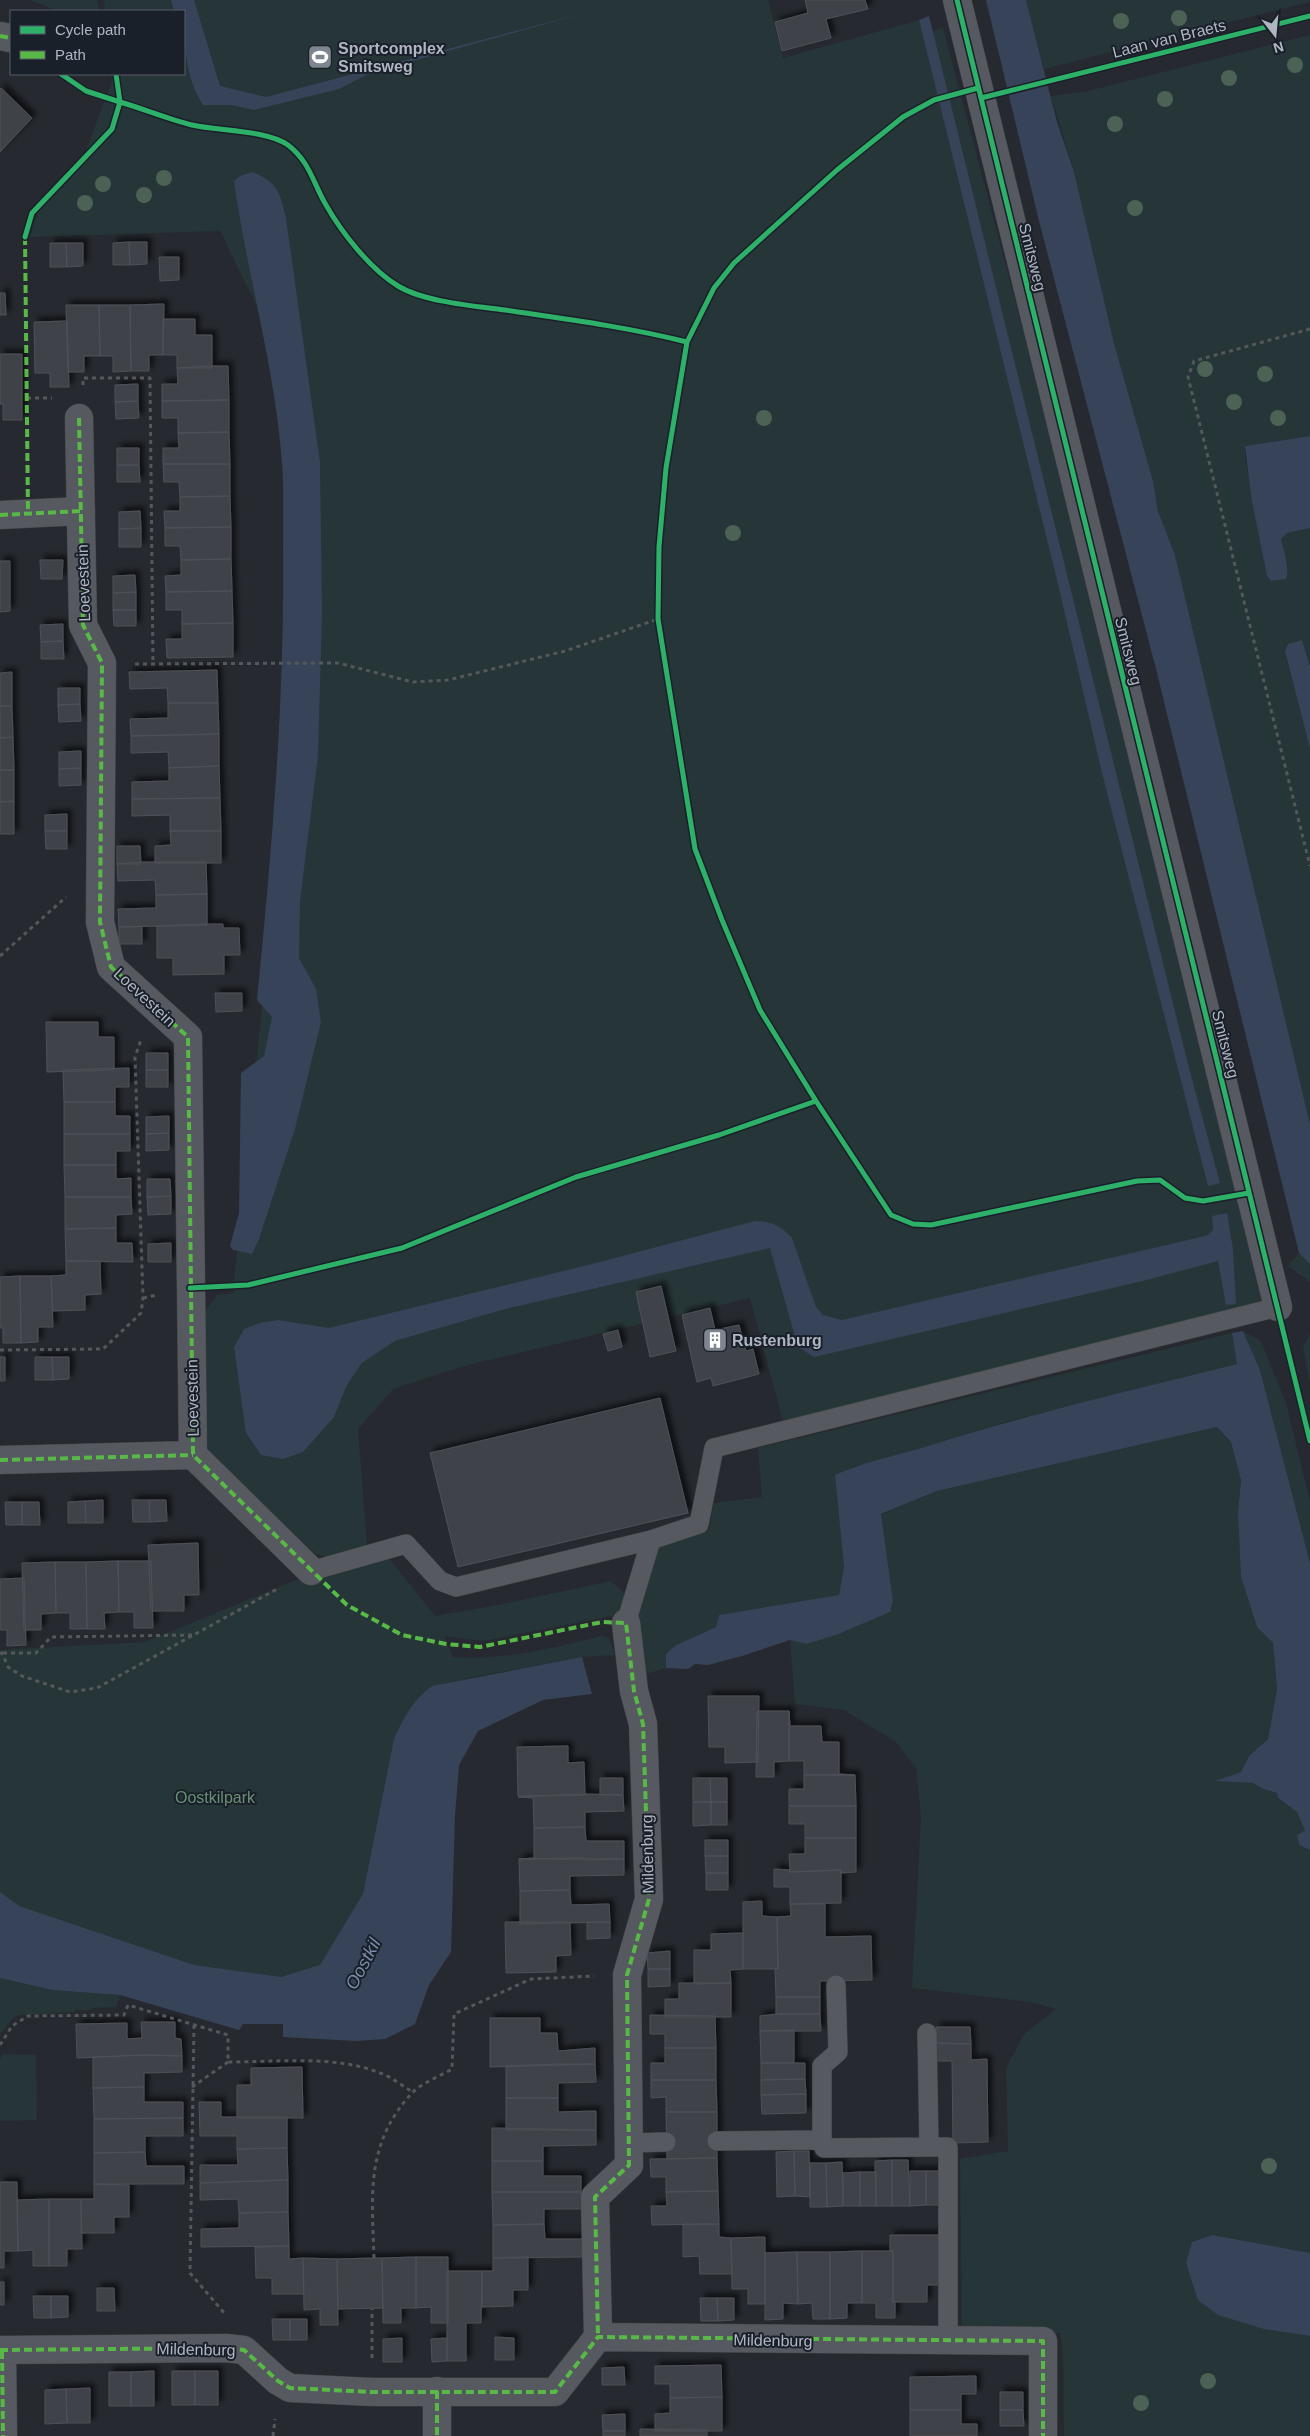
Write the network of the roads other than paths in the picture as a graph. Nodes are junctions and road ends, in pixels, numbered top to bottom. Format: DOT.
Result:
graph roads {
  1 [pos="957,0"];
  2 [pos="80,418"];
  3 [pos="81,511"];
  4 [pos="0,515"];
  5 [pos="1271,1309"];
  6 [pos="193,1455"];
  7 [pos="0,1460"];
  8 [pos="651,1540"];
  9 [pos="311,1571"];
  10 [pos="626,1623"];
  11 [pos="836,1985"];
  12 [pos="927,2033"];
  13 [pos="822,2140"];
  14 [pos="666,2142"];
  15 [pos="717,2142"];
  16 [pos="629,2143"];
  17 [pos="928,2147"];
  18 [pos="598,2337"];
  19 [pos="948,2342"];
  20 [pos="1,2351"];
  21 [pos="436,2391"];
  22 [pos="3,2423"];
  23 [pos="437,2436"];
  24 [pos="1043,2436"];
  1 -- 5 [label="street, Smitsweg"];
  2 -- 3 [label="street, Loevestein"];
  3 -- 4 [label="street"];
  3 -- 6 [label="street, Loevestein"];
  5 -- 8 [label="lane"];
  6 -- 7 [label="street, Loevestein"];
  6 -- 9 [label="street, Loevestein"];
  8 -- 9 [label="lane"];
  8 -- 10 [label="lane"];
  10 -- 16 [label="street, Mildenburg"];
  11 -- 13 [label="lane"];
  12 -- 17 [label="lane"];
  13 -- 15 [label="lane"];
  13 -- 17 [label="lane"];
  14 -- 16 [label="lane"];
  16 -- 18 [label="street, Mildenburg"];
  17 -- 19 [label="lane"];
  18 -- 19 [label="street, Mildenburg"];
  18 -- 21 [label="street, Mildenburg"];
  19 -- 24 [label="street, Mildenburg"];
  20 -- 21 [label="street, Mildenburg"];
  20 -- 22 [label="street, Mildenburg"];
  21 -- 23 [label="street"];
}
